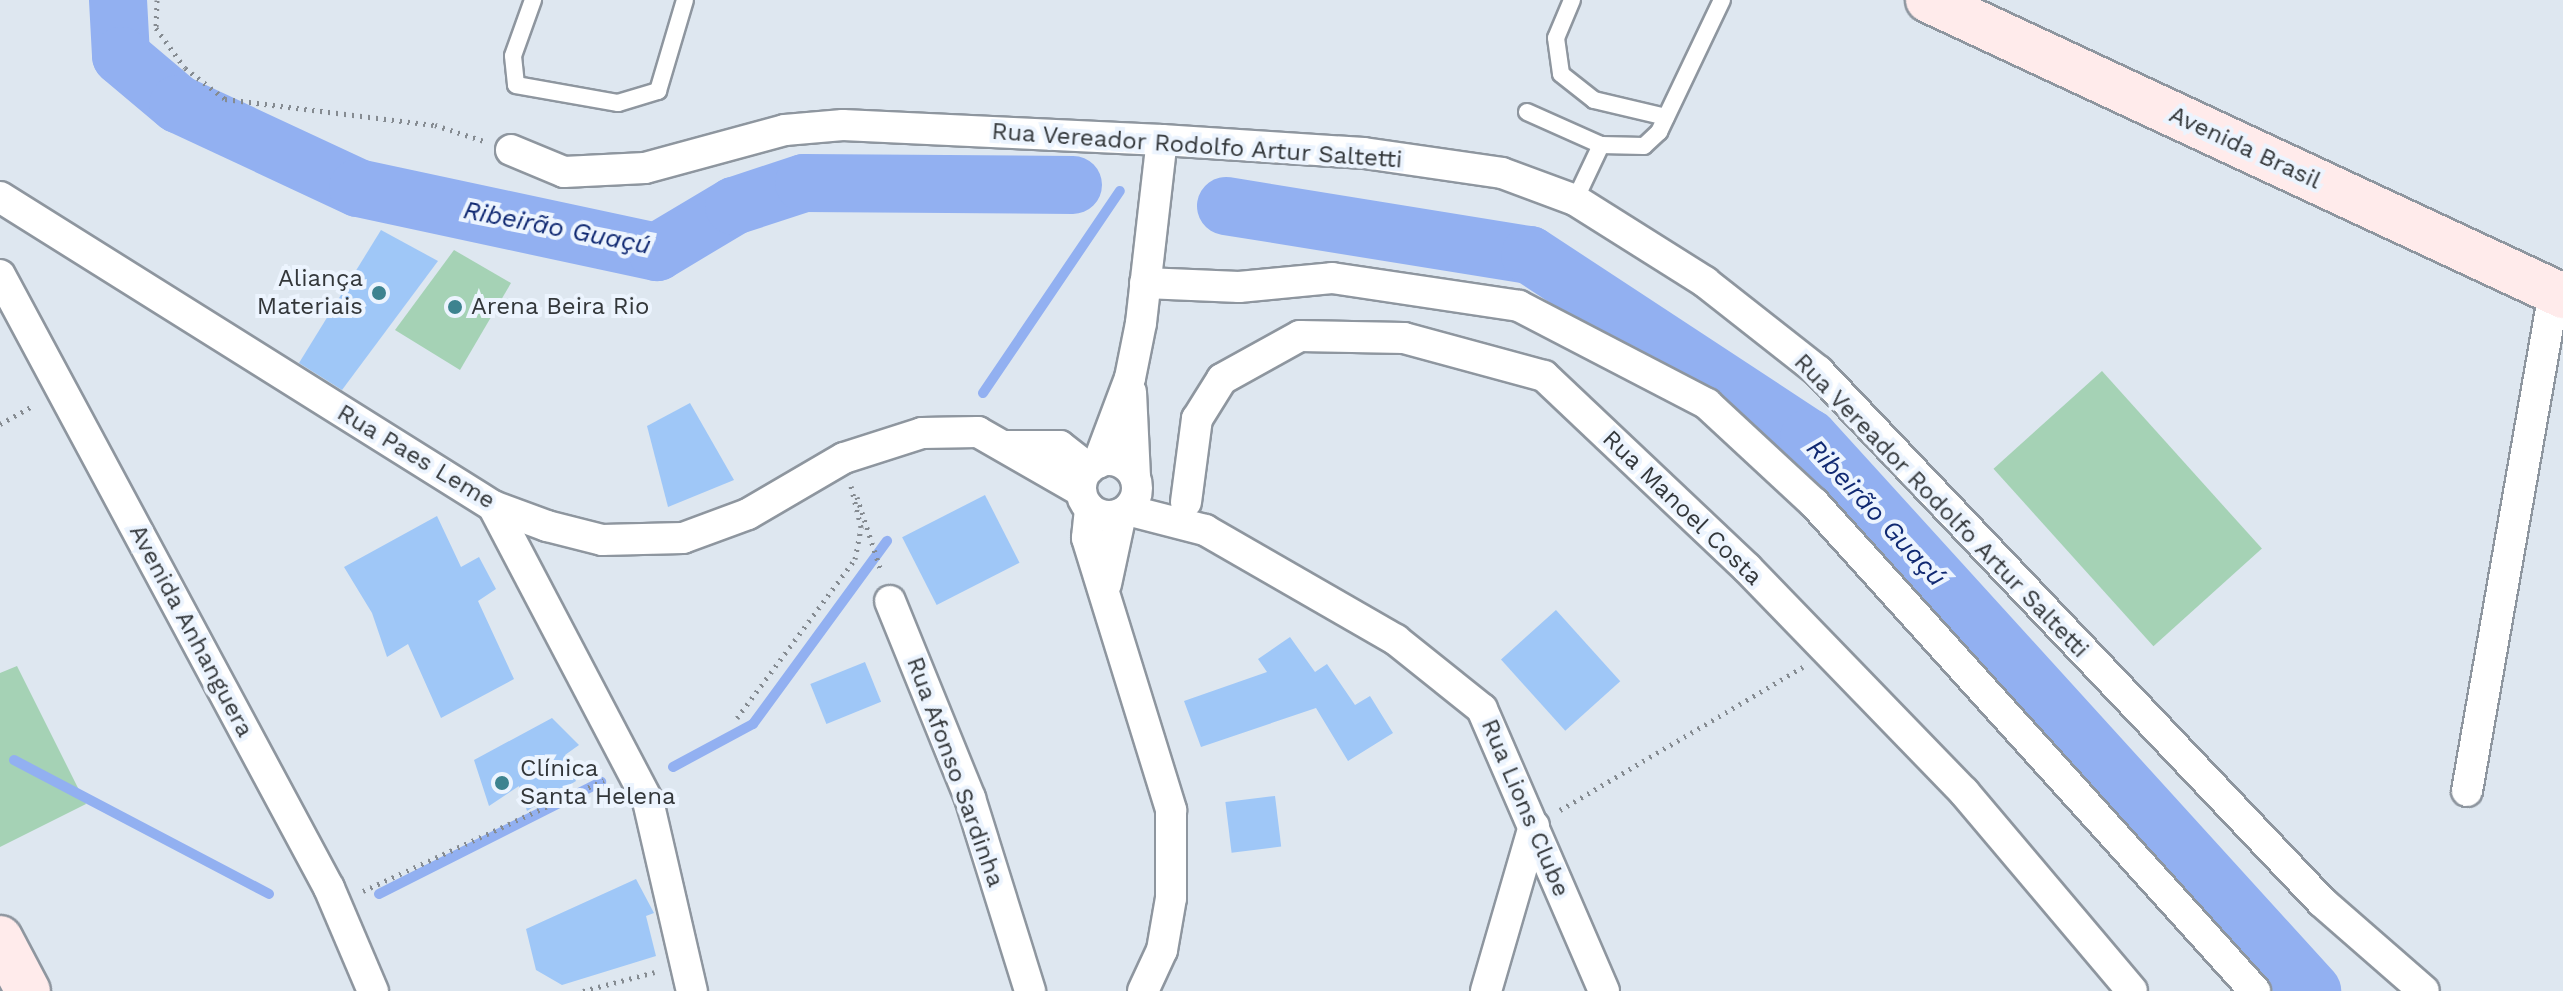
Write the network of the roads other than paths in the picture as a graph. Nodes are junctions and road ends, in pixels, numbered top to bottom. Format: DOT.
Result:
graph roads {
  1 [pos="533,0"];
  2 [pos="685,0"];
  3 [pos="1572,0"];
  4 [pos="1722,0"];
  5 [pos="1942,3"];
  6 [pos="1527,112"];
  7 [pos="1666,117"];
  8 [pos="1162,140"];
  9 [pos="1601,145"];
  10 [pos="511,150"];
  11 [pos="0,197"];
  12 [pos="1575,200"];
  13 [pos="0,275"];
  14 [pos="1145,283"];
  15 [pos="2557,318"];
  16 [pos="1130,378"];
  17 [pos="1090,483"];
  18 [pos="1130,496"];
  19 [pos="1186,502"];
  20 [pos="493,506"];
  21 [pos="1205,530"];
  22 [pos="1106,584"];
  23 [pos="890,601"];
  24 [pos="2467,791"];
  25 [pos="1534,826"];
  26 [pos="0,938"];
  27 [pos="689,978"];
  28 [pos="28,991"];
  29 [pos="373,991"];
  30 [pos="1030,991"];
  31 [pos="1143,991"];
  32 [pos="1486,991"];
  33 [pos="1604,991"];
  34 [pos="2132,991"];
  35 [pos="2255,991"];
  36 [pos="2424,991"];
  1 -- 2 [label="lane"];
  3 -- 7 [label="lane"];
  4 -- 7 [label="lane"];
  5 -- 15 [label="main road, Avenida Brasil"];
  6 -- 9 [label="lane"];
  7 -- 9 [label="lane"];
  8 -- 10 [label="street, Rua Vereador Rodolfo Artur Saltetti"];
  8 -- 12 [label="street, Rua Vereador Rodolfo Artur Saltetti"];
  8 -- 14 [label="street"];
  9 -- 12 [label="lane"];
  11 -- 20 [label="street, Rua Paes Leme"];
  12 -- 36 [label="street, Rua Vereador Rodolfo Artur Saltetti"];
  13 -- 29 [label="street, Avenida Anhanguera"];
  14 -- 16 [label="street"];
  14 -- 35 [label="street"];
  15 -- 24 [label="street"];
  16 -- 17 [label="street"];
  16 -- 18 [label="street"];
  17 -- 18 [label="street"];
  17 -- 18 [label="street"];
  17 -- 20 [label="street, Rua Paes Leme"];
  17 -- 22 [label="street"];
  18 -- 19 [label="street"];
  18 -- 21 [label="street, Rua Lions Clube"];
  18 -- 22 [label="street"];
  19 -- 21 [label="street, Rua Lions Clube"];
  19 -- 34 [label="street, Rua Manoel Costa"];
  20 -- 27 [label="street"];
  21 -- 25 [label="street, Rua Lions Clube"];
  22 -- 31 [label="street"];
  23 -- 30 [label="street, Rua Afonso Sardinha"];
  25 -- 32 [label="street"];
  25 -- 33 [label="street, Rua Lions Clube"];
  26 -- 28 [label="main road"];
}
